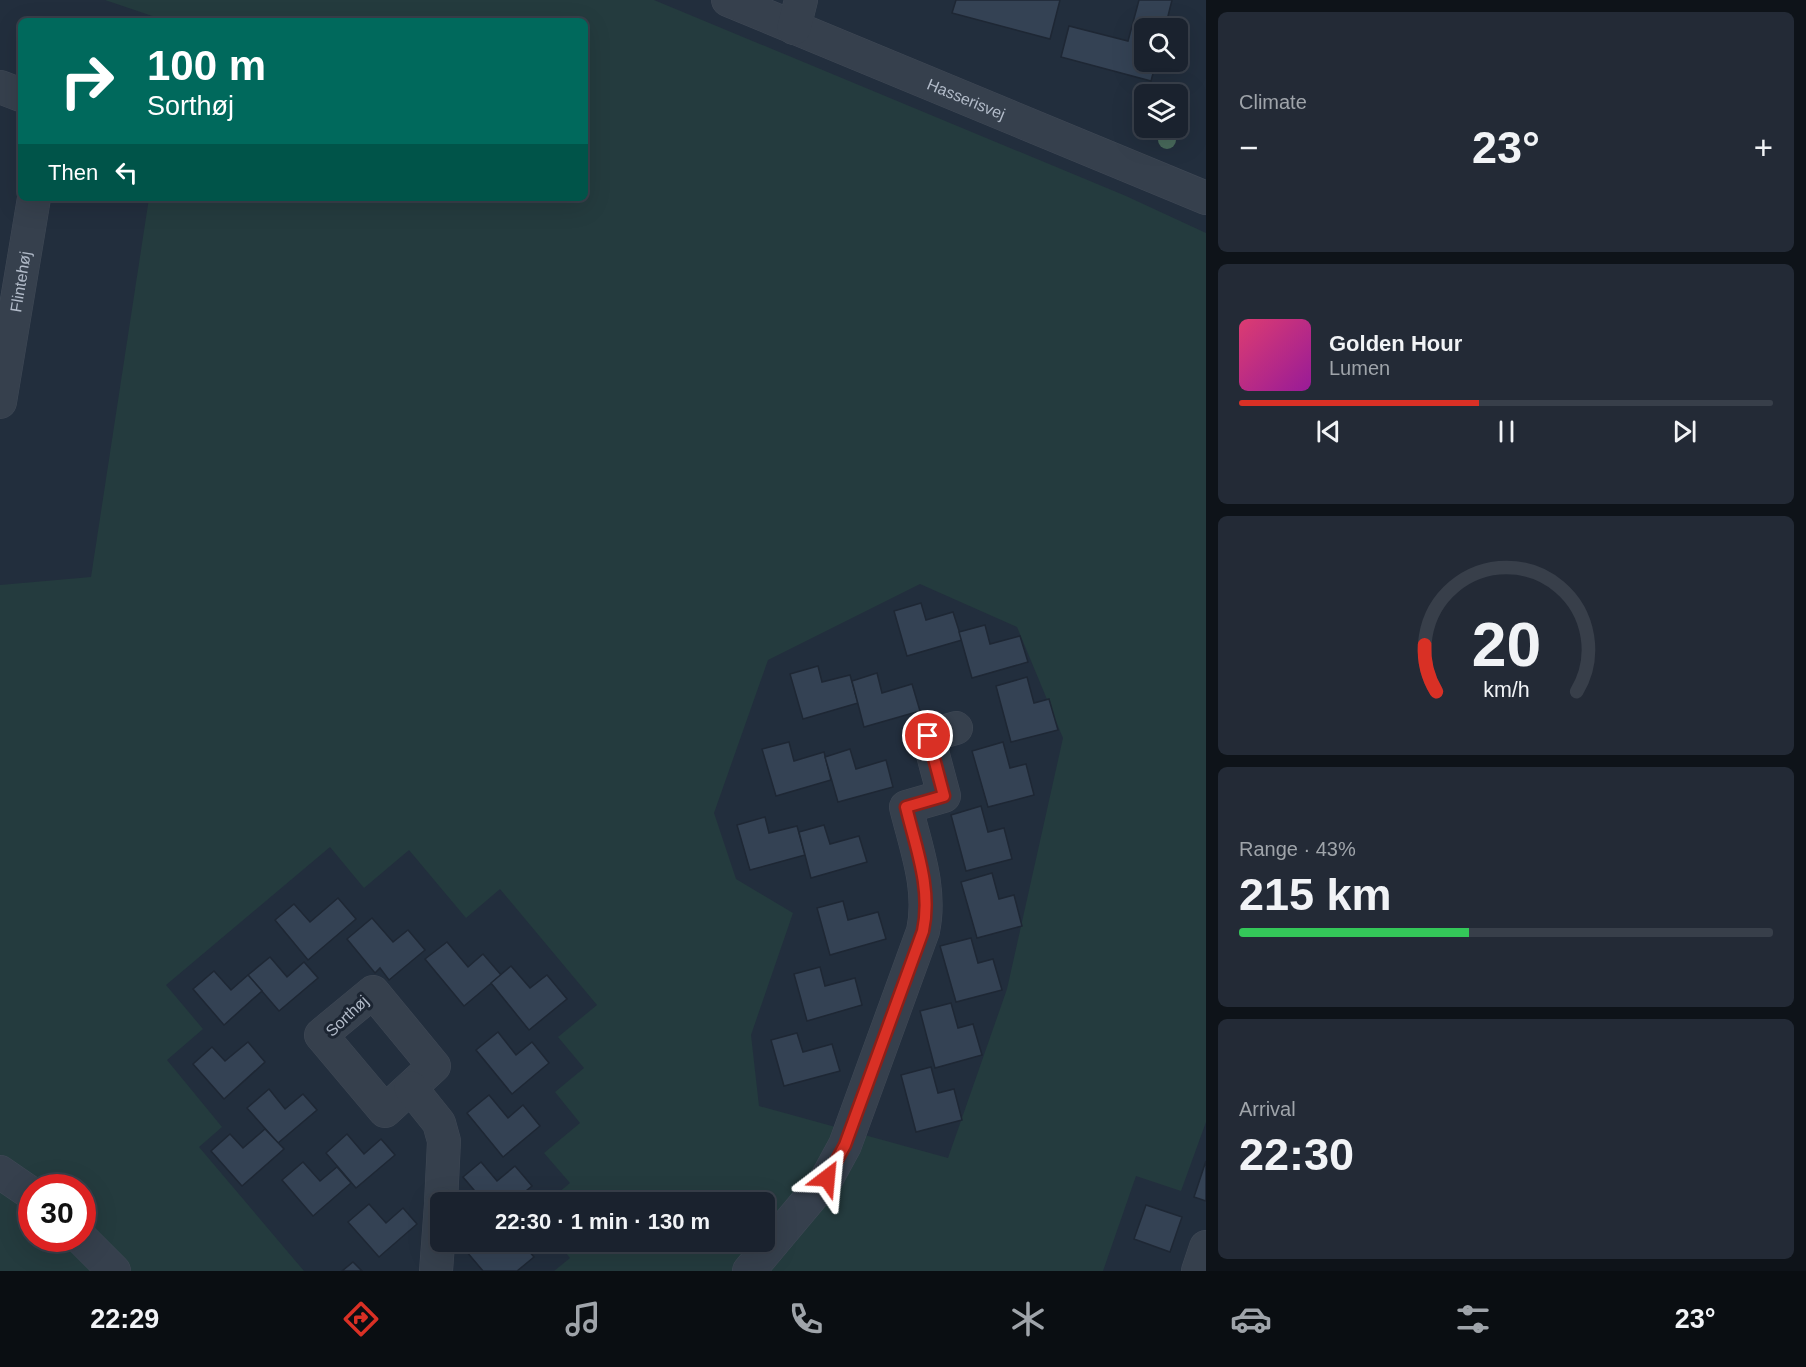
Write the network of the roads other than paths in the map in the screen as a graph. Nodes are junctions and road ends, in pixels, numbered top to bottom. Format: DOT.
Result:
graph roads {
  1 [pos="728,0"];
  2 [pos="797,14"];
  3 [pos="0,87"];
  4 [pos="18,94"];
  5 [pos="1206,198"];
  6 [pos="34,201"];
  7 [pos="0,402"];
  8 [pos="956,728"];
  9 [pos="411,1088"];
  10 [pos="0,1172"];
  11 [pos="18,1184"];
  12 [pos="442,1192"];
  13 [pos="1206,1248"];
  14 [pos="95,1252"];
  15 [pos="437,1252"];
  16 [pos="114,1271"];
  17 [pos="436,1271"];
  18 [pos="749,1271"];
  19 [pos="1198,1271"];
  1 -- 2 [label="street, Hasserisvej"];
  2 -- 5 [label="street, Hasserisvej"];
  3 -- 4 [label="street"];
  6 -- 7 [label="street, Flintehøj"];
  8 -- 18 [label="street"];
  9 -- 12 [label="street"];
  10 -- 11 [label="street"];
  13 -- 19 [label="street"];
  14 -- 16 [label="street"];
  15 -- 17 [label="street"];
}
